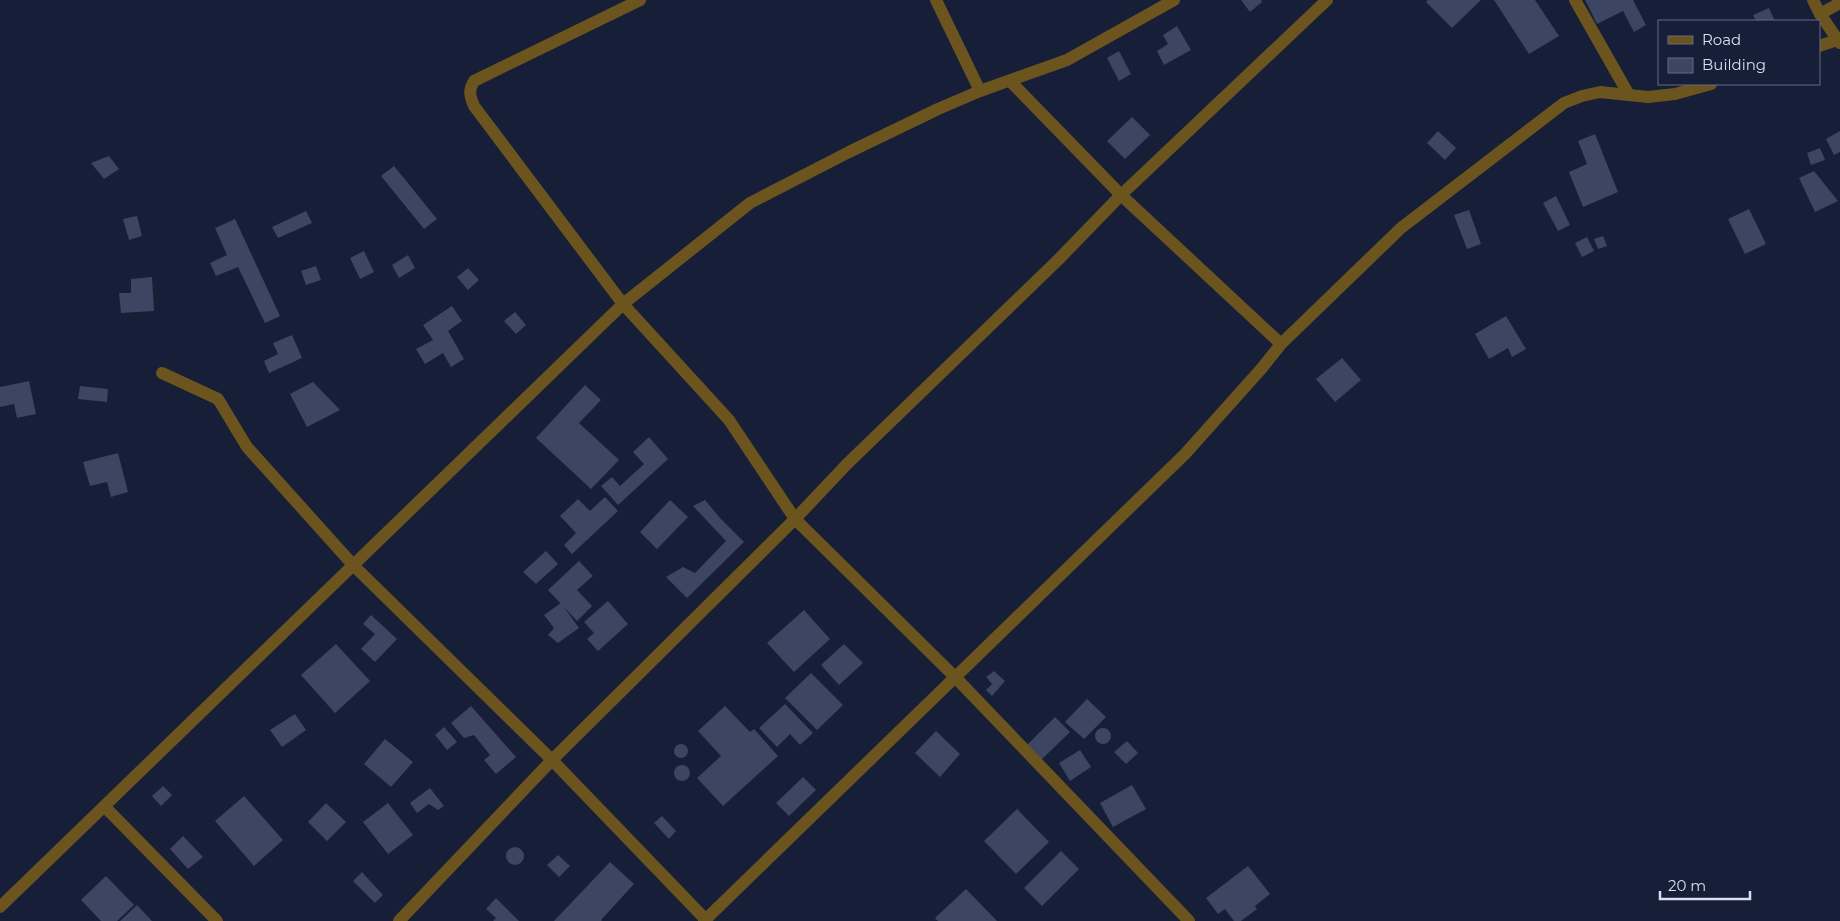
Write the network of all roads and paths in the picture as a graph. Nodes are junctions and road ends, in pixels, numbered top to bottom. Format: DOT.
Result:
graph roads {
  1 [pos="640,0"];
  2 [pos="936,0"];
  3 [pos="1174,0"];
  4 [pos="1327,0"];
  5 [pos="1575,0"];
  6 [pos="1813,0"];
  7 [pos="1840,3"];
  8 [pos="1820,14"];
  9 [pos="1839,41"];
  10 [pos="1820,46"];
  11 [pos="1011,82"];
  12 [pos="1707,85"];
  13 [pos="980,92"];
  14 [pos="1629,95"];
  15 [pos="1121,195"];
  16 [pos="623,304"];
  17 [pos="1281,344"];
  18 [pos="162,373"];
  19 [pos="795,520"];
  20 [pos="354,566"];
  21 [pos="955,677"];
  22 [pos="552,760"];
  23 [pos="105,807"];
  24 [pos="0,907"];
  25 [pos="217,921"];
  26 [pos="399,921"];
  27 [pos="705,921"];
  28 [pos="1189,921"];
  1 -- 16 [label="street"];
  2 -- 13 [label="street"];
  3 -- 11 [label="street"];
  4 -- 15 [label="street"];
  5 -- 14 [label="street"];
  6 -- 8 [label="street"];
  7 -- 8 [label="street"];
  8 -- 9 [label="street"];
  9 -- 10 [label="street"];
  11 -- 13 [label="street"];
  11 -- 15 [label="street"];
  12 -- 14 [label="street"];
  13 -- 16 [label="street"];
  14 -- 17 [label="street"];
  15 -- 17 [label="street"];
  15 -- 19 [label="street"];
  16 -- 19 [label="street"];
  16 -- 20 [label="street"];
  17 -- 21 [label="street"];
  18 -- 20 [label="street"];
  19 -- 21 [label="street"];
  19 -- 22 [label="street"];
  20 -- 22 [label="street"];
  20 -- 23 [label="street"];
  21 -- 27 [label="street"];
  21 -- 28 [label="street"];
  22 -- 26 [label="street"];
  22 -- 27 [label="street"];
  23 -- 24 [label="street"];
  23 -- 25 [label="street"];
}
